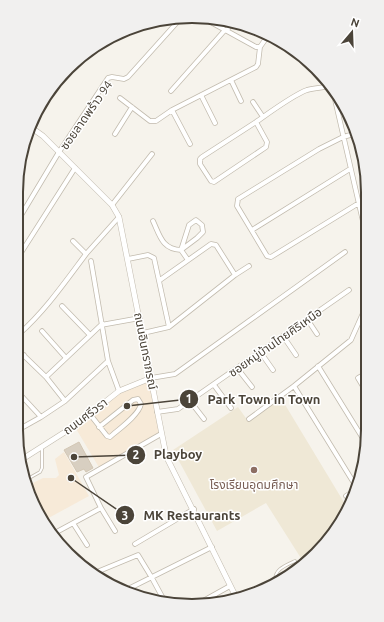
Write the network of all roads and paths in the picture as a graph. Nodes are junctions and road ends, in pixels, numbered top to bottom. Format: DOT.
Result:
graph roads {
  1 [pos="177,23"];
  2 [pos="214,24"];
  3 [pos="228,27"];
  4 [pos="226,31"];
  5 [pos="265,39"];
  6 [pos="260,47"];
  7 [pos="231,80"];
  8 [pos="324,87"];
  9 [pos="171,91"];
  10 [pos="201,95"];
  11 [pos="120,98"];
  12 [pos="241,101"];
  13 [pos="253,102"];
  14 [pos="336,103"];
  15 [pos="132,107"];
  16 [pos="172,110"];
  17 [pos="263,117"];
  18 [pos="256,122"];
  19 [pos="214,123"];
  20 [pos="35,130"];
  21 [pos="115,134"];
  22 [pos="351,135"];
  23 [pos="343,137"];
  24 [pos="190,144"];
  25 [pos="59,152"];
  26 [pos="152,154"];
  27 [pos="74,168"];
  28 [pos="350,169"];
  29 [pos="359,202"];
  30 [pos="112,205"];
  31 [pos="361,211"];
  32 [pos="23,212"];
  33 [pos="119,217"];
  34 [pos="153,221"];
  35 [pos="252,230"];
  36 [pos="73,241"];
  37 [pos="23,249"];
  38 [pos="181,250"];
  39 [pos="345,252"];
  40 [pos="86,254"];
  41 [pos="128,259"];
  42 [pos="188,260"];
  43 [pos="91,261"];
  44 [pos="249,266"];
  45 [pos="235,275"];
  46 [pos="160,280"];
  47 [pos="349,290"];
  48 [pos="62,306"];
  49 [pos="140,318"];
  50 [pos="361,318"];
  51 [pos="307,320"];
  52 [pos="101,325"];
  53 [pos="169,327"];
  54 [pos="23,331"];
  55 [pos="42,331"];
  56 [pos="143,333"];
  57 [pos="318,334"];
  58 [pos="90,335"];
  59 [pos="283,336"];
  60 [pos="261,353"];
  61 [pos="24,355"];
  62 [pos="296,355"];
  63 [pos="66,358"];
  64 [pos="108,361"];
  65 [pos="318,366"];
  66 [pos="238,368"];
  67 [pos="273,370"];
  68 [pos="46,377"];
  69 [pos="151,378"];
  70 [pos="214,385"];
  71 [pos="294,386"];
  72 [pos="252,387"];
  73 [pos="119,391"];
  74 [pos="23,398"];
  75 [pos="65,401"];
  76 [pos="190,401"];
  77 [pos="231,408"];
  78 [pos="157,412"];
  79 [pos="90,413"];
  80 [pos="41,417"];
  81 [pos="204,419"];
  82 [pos="249,419"];
  83 [pos="23,427"];
  84 [pos="99,427"];
  85 [pos="161,434"];
  86 [pos="361,435"];
  87 [pos="42,448"];
  88 [pos="25,458"];
  89 [pos="30,478"];
  90 [pos="353,481"];
  91 [pos="100,508"];
  92 [pos="194,509"];
  93 [pos="73,523"];
  94 [pos="115,531"];
  95 [pos="57,532"];
  96 [pos="135,544"];
  97 [pos="87,545"];
  98 [pos="212,547"];
  99 [pos="295,561"];
  100 [pos="99,571"];
  101 [pos="275,577"];
  102 [pos="152,578"];
  103 [pos="230,586"];
  104 [pos="131,588"];
  105 [pos="234,594"];
  106 [pos="162,597"];
  107 [pos="207,599"];
  1 -- 25 [label="street, ซอยลาดพร้าว 94"];
  2 -- 4 [label="street"];
  3 -- 4 [label="street"];
  4 -- 6 [label="street"];
  4 -- 9 [label="street"];
  5 -- 6 [label="street"];
  6 -- 7 [label="street"];
  7 -- 10 [label="street"];
  7 -- 12 [label="street"];
  8 -- 17 [label="street"];
  10 -- 16 [label="street"];
  10 -- 19 [label="street"];
  11 -- 15 [label="street"];
  13 -- 17 [label="street"];
  14 -- 23 [label="street"];
  15 -- 16 [label="street"];
  15 -- 21 [label="street"];
  16 -- 24 [label="street"];
  17 -- 18 [label="street"];
  18 -- 18 [label="street"];
  20 -- 25 [label="street, ถนนอินทราภรณ์"];
  22 -- 23 [label="street"];
  23 -- 28 [label="street"];
  23 -- 35 [label="street"];
  25 -- 27 [label="street, ถนนอินทราภรณ์"];
  25 -- 32 [label="street"];
  26 -- 30 [label="street"];
  27 -- 30 [label="street, ถนนอินทราภรณ์"];
  27 -- 37 [label="street"];
  28 -- 29 [label="street"];
  28 -- 35 [label="street"];
  29 -- 31 [label="street"];
  29 -- 35 [label="street"];
  30 -- 33 [label="street, ถนนอินทราภรณ์"];
  33 -- 40 [label="street"];
  33 -- 41 [label="street, ถนนอินทราภรณ์"];
  34 -- 38 [label="street"];
  36 -- 40 [label="street"];
  38 -- 38 [label="street"];
  38 -- 42 [label="street"];
  39 -- 69 [label="street"];
  40 -- 54 [label="street"];
  41 -- 46 [label="street"];
  41 -- 49 [label="street, ถนนอินทราภรณ์"];
  42 -- 45 [label="street"];
  42 -- 46 [label="street"];
  43 -- 52 [label="street"];
  44 -- 45 [label="street"];
  45 -- 53 [label="street"];
  46 -- 53 [label="street"];
  47 -- 51 [label="street, ซอยหมู่บ้านไทยศิริเหนือ"];
  48 -- 58 [label="street"];
  49 -- 52 [label="street"];
  49 -- 56 [label="street, ถนนอินทราภรณ์"];
  50 -- 65 [label="street"];
  51 -- 57 [label="street"];
  51 -- 59 [label="street, ซอยหมู่บ้านไทยศิริเหนือ"];
  52 -- 58 [label="street"];
  52 -- 64 [label="street"];
  53 -- 56 [label="street"];
  55 -- 63 [label="street"];
  56 -- 69 [label="street, ถนนอินทราภรณ์"];
  58 -- 63 [label="street"];
  59 -- 60 [label="street, ซอยหมู่บ้านไทยศิริเหนือ"];
  59 -- 62 [label="street"];
  60 -- 66 [label="street, ซอยหมู่บ้านไทยศิริเหนือ"];
  60 -- 67 [label="street"];
  61 -- 68 [label="street"];
  63 -- 68 [label="street"];
  64 -- 73 [label="street"];
  64 -- 75 [label="street"];
  65 -- 71 [label="street"];
  65 -- 86 [label="street"];
  66 -- 70 [label="street, ซอยหมู่บ้านไทยศิริเหนือ"];
  66 -- 72 [label="street"];
  68 -- 75 [label="street"];
  69 -- 73 [label="street, ถนนศรีวรา"];
  69 -- 78 [label="street, ถนนอินทราภรณ์"];
  70 -- 76 [label="street, ซอยหมู่บ้านไทยศิริเหนือ"];
  70 -- 77 [label="street"];
  71 -- 82 [label="street"];
  71 -- 90 [label="street"];
  73 -- 79 [label="street, ถนนศรีวรา"];
  74 -- 80 [label="street"];
  75 -- 80 [label="street"];
  76 -- 78 [label="street, ซอยหมู่บ้านไทยศิริเหนือ"];
  76 -- 81 [label="street"];
  78 -- 85 [label="street, ถนนอินทราภรณ์"];
  79 -- 84 [label="street"];
  79 -- 87 [label="street, ถนนศรีวรา"];
  80 -- 83 [label="street"];
  84 -- 84 [label="street"];
  85 -- 91 [label="street"];
  85 -- 92 [label="street, ถนนอินทราภรณ์"];
  87 -- 88 [label="street, ถนนศรีวรา"];
  87 -- 89 [label="lane"];
  91 -- 93 [label="street"];
  91 -- 94 [label="street"];
  92 -- 96 [label="street"];
  92 -- 98 [label="street, ถนนอินทราภรณ์"];
  93 -- 95 [label="street"];
  93 -- 97 [label="street"];
  98 -- 102 [label="street"];
  98 -- 103 [label="street, ถนนอินทราภรณ์"];
  99 -- 101 [label="lane"];
  100 -- 102 [label="street"];
  102 -- 104 [label="street"];
  102 -- 106 [label="street"];
  103 -- 105 [label="street, ถนนอินทราภรณ์"];
  103 -- 107 [label="street"];
}
